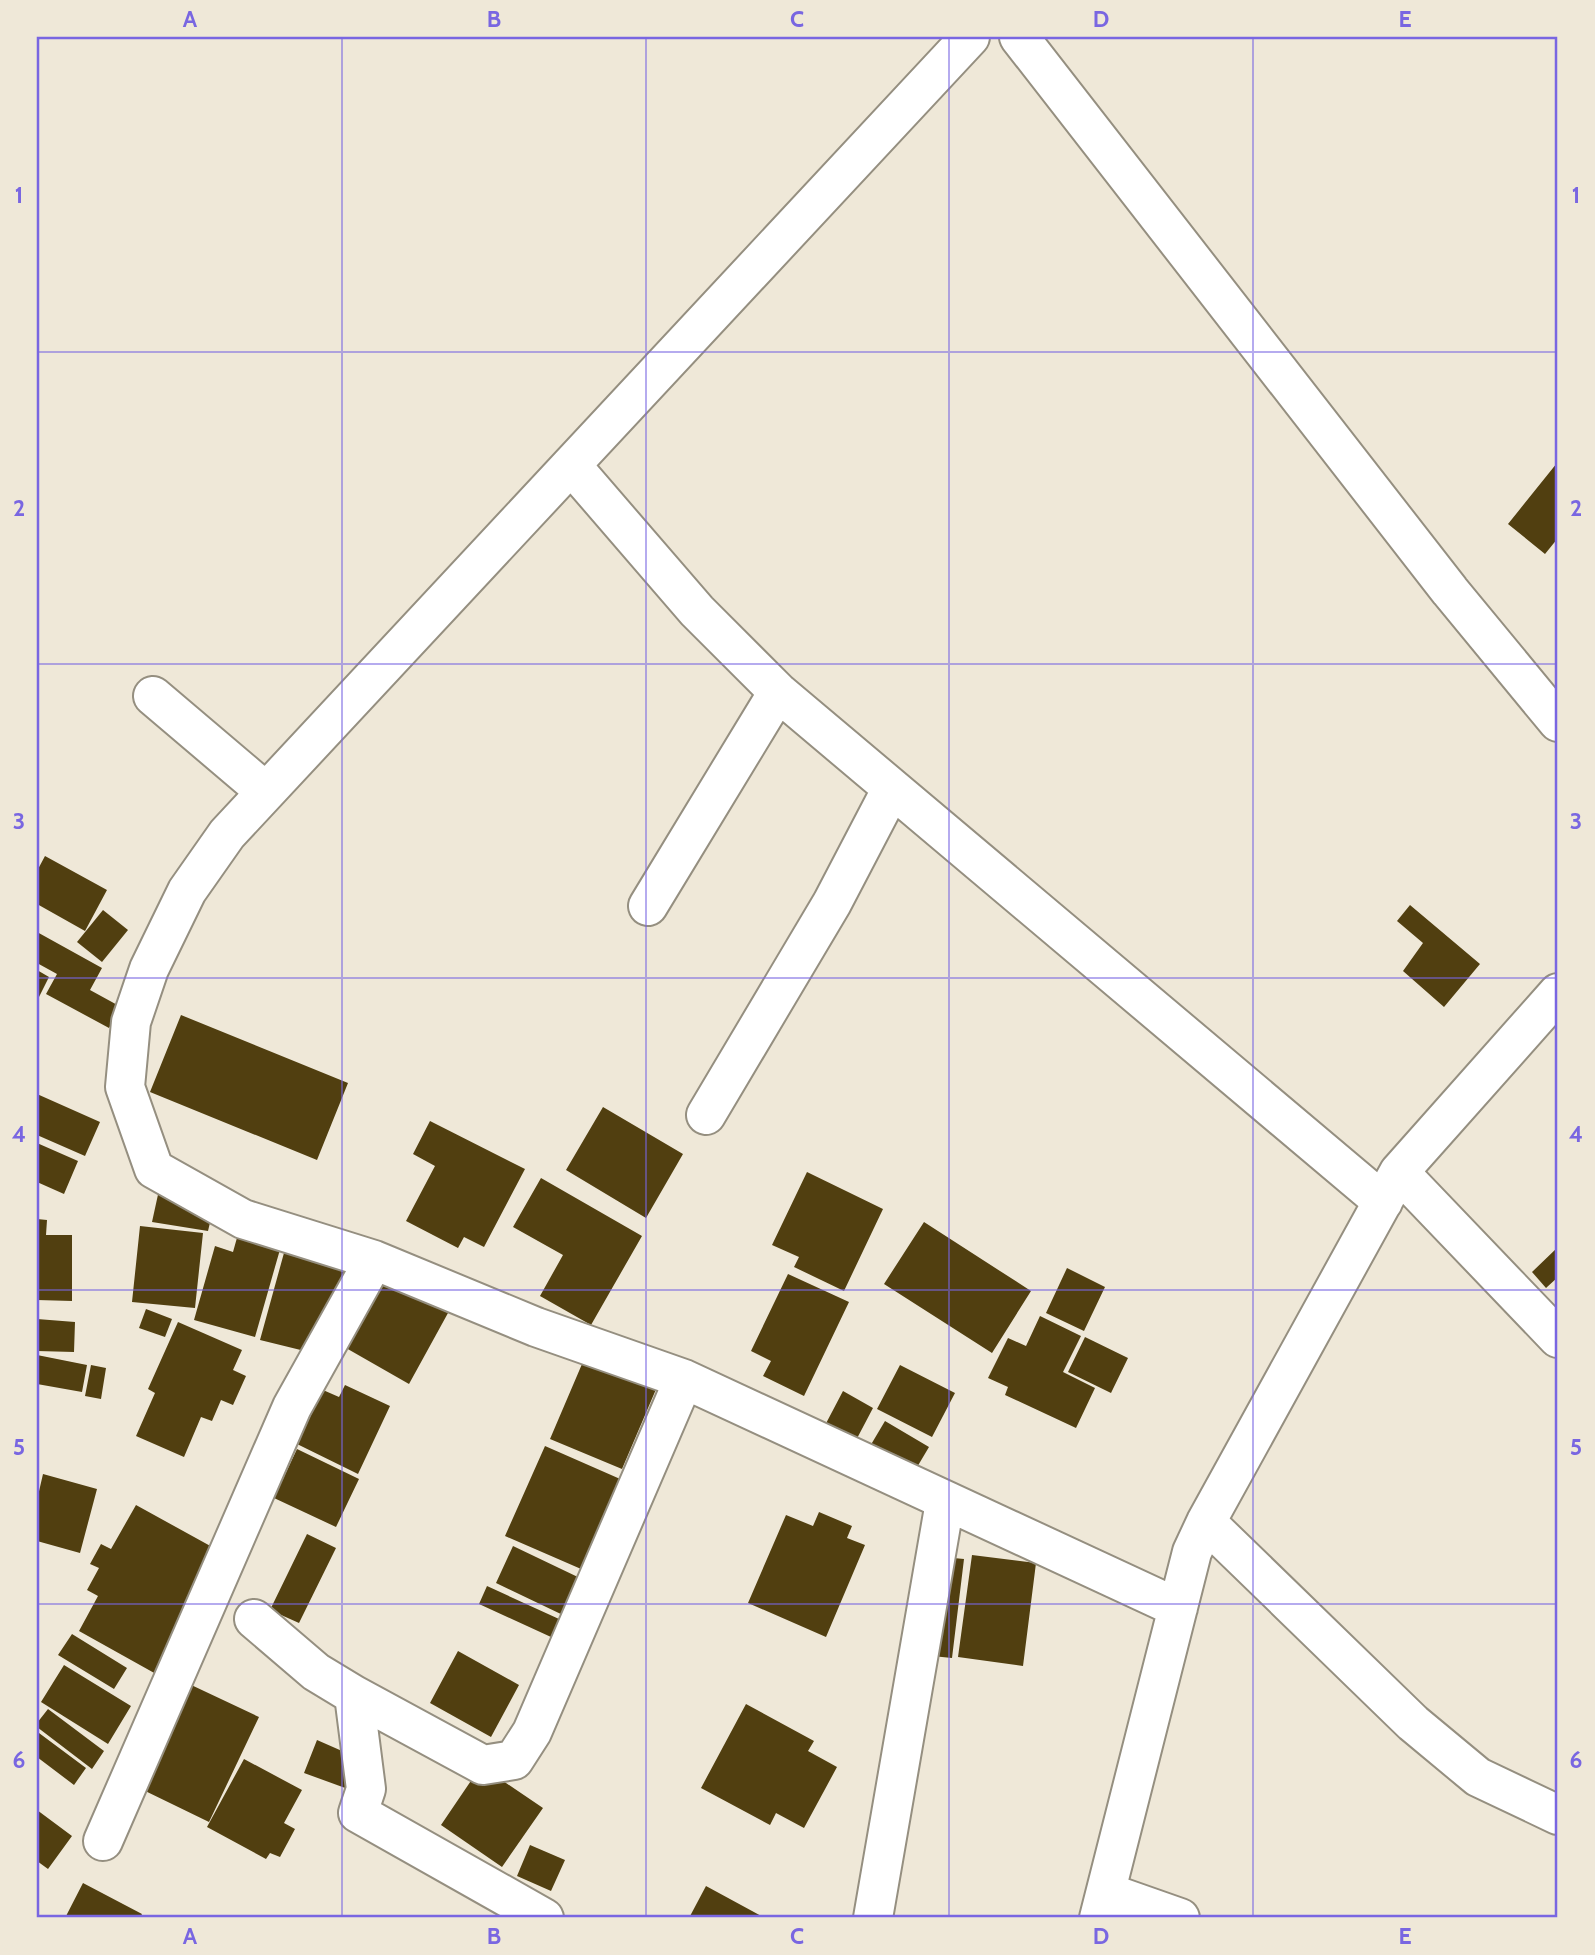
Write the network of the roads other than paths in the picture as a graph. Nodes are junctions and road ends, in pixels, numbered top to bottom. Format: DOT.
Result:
graph roads {
  1 [pos="970,37"];
  2 [pos="1019,37"];
  3 [pos="571,465"];
  4 [pos="778,692"];
  5 [pos="153,696"];
  6 [pos="1558,722"];
  7 [pos="891,790"];
  8 [pos="266,792"];
  9 [pos="648,906"];
  10 [pos="1558,993"];
  11 [pos="706,1115"];
  12 [pos="1391,1187"];
  13 [pos="374,1260"];
  14 [pos="1558,1338"];
  15 [pos="684,1379"];
  16 [pos="945,1502"];
  17 [pos="1206,1522"];
  18 [pos="1178,1608"];
  19 [pos="254,1619"];
  20 [pos="354,1695"];
  21 [pos="1558,1815"];
  22 [pos="103,1841"];
  23 [pos="1103,1905"];
  24 [pos="544,1918"];
  25 [pos="873,1918"];
  26 [pos="1180,1918"];
  1 -- 3 [label="street"];
  2 -- 6 [label="street"];
  3 -- 4 [label="street"];
  3 -- 8 [label="street"];
  4 -- 7 [label="street"];
  4 -- 9 [label="street"];
  5 -- 8 [label="street"];
  7 -- 11 [label="street"];
  7 -- 12 [label="street"];
  8 -- 13 [label="street"];
  10 -- 12 [label="street"];
  12 -- 14 [label="street"];
  12 -- 17 [label="street"];
  13 -- 15 [label="street"];
  13 -- 22 [label="street"];
  15 -- 16 [label="street"];
  15 -- 20 [label="street"];
  16 -- 18 [label="street"];
  16 -- 25 [label="street"];
  17 -- 18 [label="street"];
  17 -- 21 [label="street"];
  18 -- 23 [label="street"];
  19 -- 20 [label="street"];
  20 -- 24 [label="street"];
  23 -- 26 [label="street"];
}
